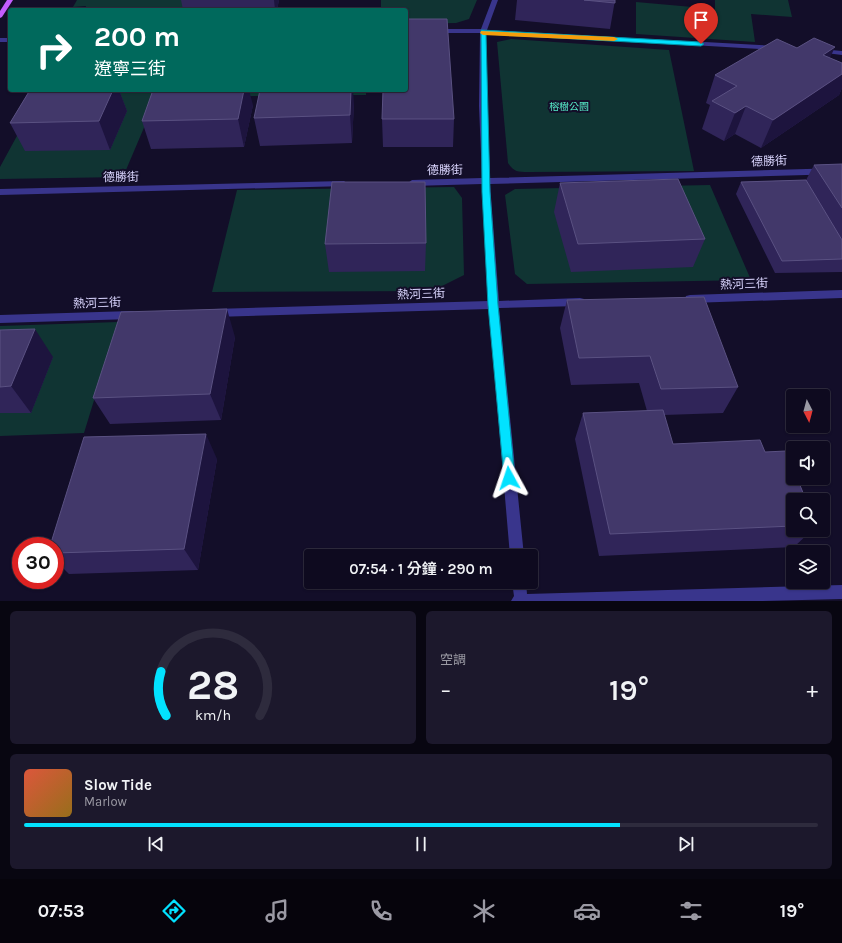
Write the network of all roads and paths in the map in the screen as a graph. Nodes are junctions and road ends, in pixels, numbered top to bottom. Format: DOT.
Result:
graph roads {
  1 [pos="10,0"];
  2 [pos="495,0"];
  3 [pos="0,16"];
  4 [pos="429,31"];
  5 [pos="483,32"];
  6 [pos="785,49"];
  7 [pos="813,50"];
  8 [pos="842,53"];
  9 [pos="842,171"];
  10 [pos="486,181"];
  11 [pos="405,183"];
  12 [pos="350,184"];
  13 [pos="0,192"];
  14 [pos="842,294"];
  15 [pos="683,299"];
  16 [pos="588,302"];
  17 [pos="493,305"];
  18 [pos="207,313"];
  19 [pos="143,315"];
  20 [pos="0,319"];
  21 [pos="516,549"];
  22 [pos="519,589"];
  23 [pos="842,592"];
  24 [pos="520,601"];
  1 -- 3 [label="main road"];
  2 -- 5 [label="street"];
  4 -- 5 [label="street"];
  5 -- 6 [label="street"];
  5 -- 10 [label="street"];
  7 -- 8 [label="street"];
  9 -- 10 [label="street, 德勝街"];
  10 -- 11 [label="street, 德勝街"];
  10 -- 17 [label="street"];
  12 -- 13 [label="street, 德勝街"];
  14 -- 15 [label="street, 熱河三街"];
  16 -- 17 [label="street, 熱河三街"];
  17 -- 18 [label="street, 熱河三街"];
  17 -- 21 [label="street"];
  19 -- 20 [label="street, 熱河三街"];
  22 -- 24 [label="street"];
  23 -- 24 [label="street"];
}
